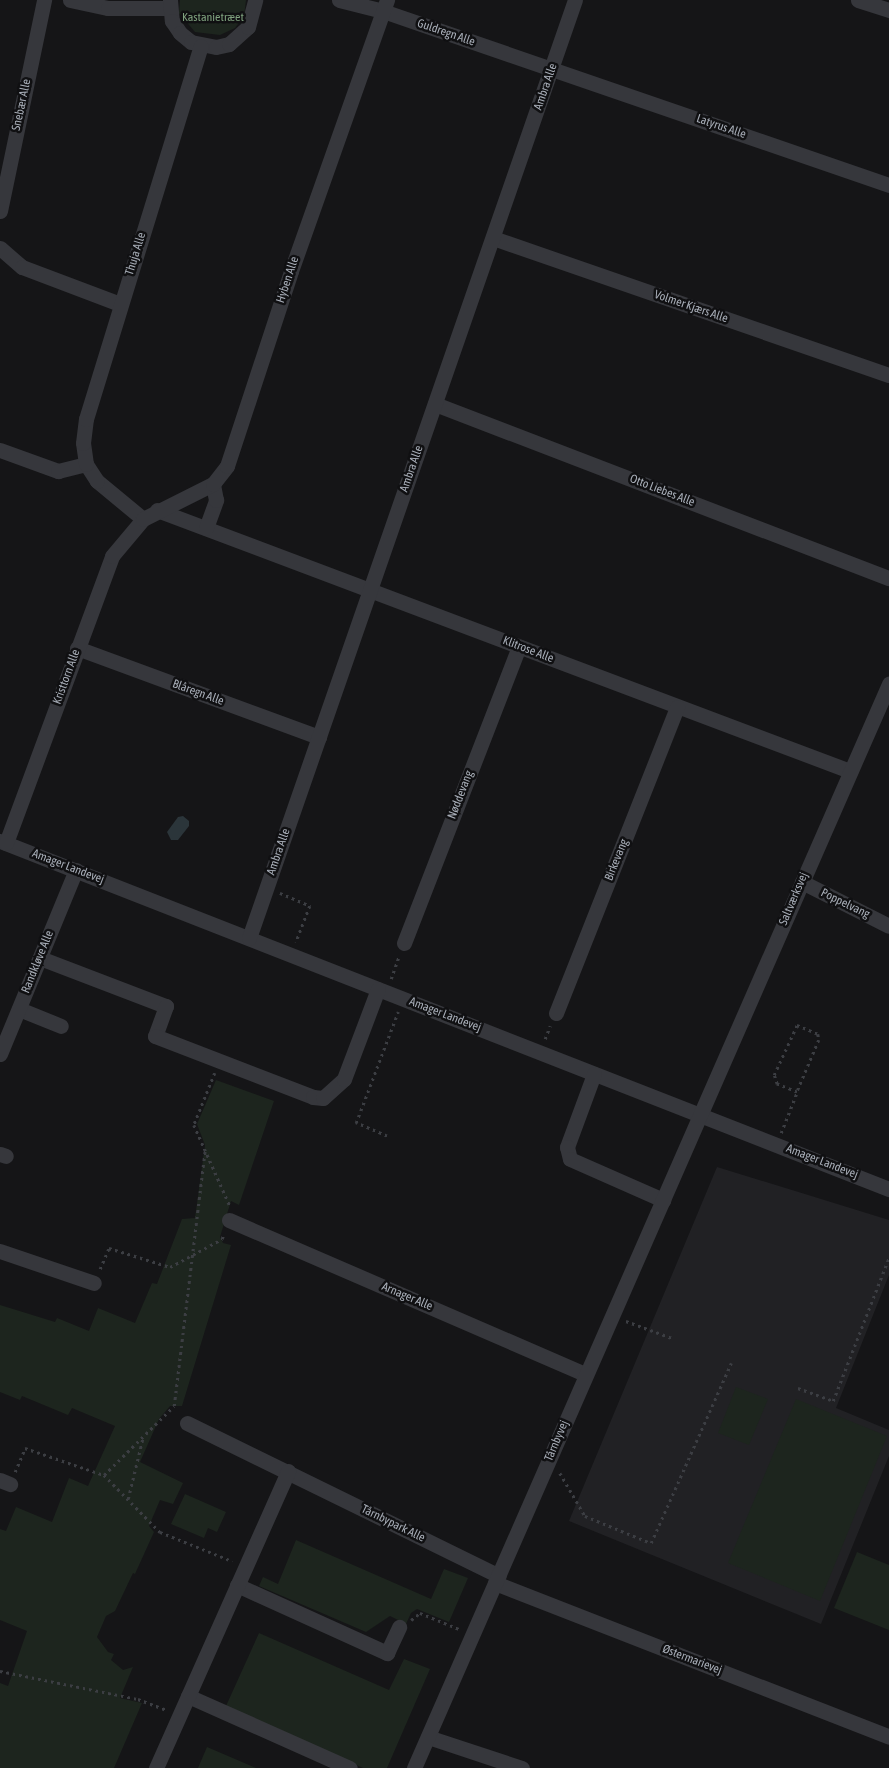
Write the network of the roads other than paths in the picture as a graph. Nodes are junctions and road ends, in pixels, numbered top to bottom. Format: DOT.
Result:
graph roads {
  1 [pos="44,0"];
  2 [pos="70,0"];
  3 [pos="255,0"];
  4 [pos="339,0"];
  5 [pos="575,0"];
  6 [pos="858,0"];
  7 [pos="169,4"];
  8 [pos="385,6"];
  9 [pos="889,10"];
  10 [pos="201,46"];
  11 [pos="552,68"];
  12 [pos="889,185"];
  13 [pos="0,211"];
  14 [pos="493,238"];
  15 [pos="0,248"];
  16 [pos="120,304"];
  17 [pos="889,375"];
  18 [pos="435,404"];
  19 [pos="0,450"];
  20 [pos="86,464"];
  21 [pos="214,484"];
  22 [pos="157,510"];
  23 [pos="143,519"];
  24 [pos="206,528"];
  25 [pos="889,578"];
  26 [pos="370,591"];
  27 [pos="519,647"];
  28 [pos="77,648"];
  29 [pos="888,687"];
  30 [pos="677,707"];
  31 [pos="319,738"];
  32 [pos="850,771"];
  33 [pos="3,842"];
  34 [pos="76,870"];
  35 [pos="802,882"];
  36 [pos="889,926"];
  37 [pos="249,938"];
  38 [pos="404,943"];
  39 [pos="40,958"];
  40 [pos="382,991"];
  41 [pos="18,1009"];
  42 [pos="556,1013"];
  43 [pos="61,1026"];
  44 [pos="0,1054"];
  45 [pos="594,1074"];
  46 [pos="700,1115"];
  47 [pos="889,1189"];
  48 [pos="662,1200"];
  49 [pos="229,1220"];
  50 [pos="0,1251"];
  51 [pos="94,1283"];
  52 [pos="585,1374"];
  53 [pos="187,1423"];
  54 [pos="288,1471"];
  55 [pos="497,1580"];
  56 [pos="237,1585"];
  57 [pos="398,1627"];
  58 [pos="188,1696"];
  59 [pos="428,1737"];
  60 [pos="889,1737"];
  61 [pos="156,1768"];
  62 [pos="350,1768"];
  63 [pos="414,1768"];
  64 [pos="522,1768"];
  1 -- 13 [label="street, Snebær Alle"];
  2 -- 7 [label="street"];
  3 -- 10 [label="street"];
  4 -- 8 [label="street, Guldregn Alle"];
  5 -- 11 [label="street, Ambra Alle"];
  6 -- 9 [label="street"];
  7 -- 10 [label="street"];
  8 -- 11 [label="street, Guldregn Alle"];
  8 -- 21 [label="street, Hyben Alle"];
  10 -- 16 [label="street, Thuja Alle"];
  11 -- 12 [label="street, Latyrus Alle"];
  11 -- 14 [label="street, Ambra Alle"];
  14 -- 17 [label="street, Volmer Kjærs Alle"];
  14 -- 18 [label="street, Ambra Alle"];
  15 -- 16 [label="street"];
  16 -- 20 [label="street, Thuja Alle"];
  18 -- 25 [label="street, Otto Liebes Alle"];
  18 -- 26 [label="street, Ambra Alle"];
  19 -- 20 [label="street"];
  20 -- 23 [label="street"];
  21 -- 22 [label="street"];
  21 -- 24 [label="street"];
  22 -- 23 [label="street"];
  22 -- 24 [label="street, Klitrose Alle"];
  23 -- 28 [label="street, Kristtorn Alle"];
  24 -- 26 [label="street, Klitrose Alle"];
  26 -- 27 [label="street, Klitrose Alle"];
  26 -- 31 [label="street, Ambra Alle"];
  27 -- 30 [label="street, Klitrose Alle"];
  27 -- 38 [label="street, Nøddevang"];
  28 -- 31 [label="street, Blåregn Alle"];
  28 -- 33 [label="street, Kristtorn Alle"];
  29 -- 32 [label="street, Saltværksvej"];
  30 -- 32 [label="street, Klitrose Alle"];
  30 -- 42 [label="street, Birkevang"];
  31 -- 37 [label="street, Ambra Alle"];
  32 -- 35 [label="street, Saltværksvej"];
  33 -- 34 [label="street, Amager Landevej"];
  34 -- 37 [label="street, Amager Landevej"];
  34 -- 39 [label="street, Randkløve Alle"];
  35 -- 36 [label="street, Poppelvang"];
  35 -- 46 [label="street, Saltværksvej"];
  37 -- 40 [label="street, Amager Landevej"];
  39 -- 40 [label="street"];
  39 -- 41 [label="street, Randkløve Alle"];
  40 -- 45 [label="street, Amager Landevej"];
  41 -- 43 [label="street"];
  41 -- 44 [label="street, Randkløve Alle"];
  45 -- 46 [label="street, Amager Landevej"];
  45 -- 48 [label="street"];
  46 -- 47 [label="street, Amager Landevej"];
  46 -- 48 [label="street, Tårnbyvej"];
  48 -- 52 [label="street, Tårnbyvej"];
  49 -- 52 [label="street, Arnager Alle"];
  50 -- 51 [label="street"];
  52 -- 55 [label="street, Tårnbyvej"];
  53 -- 54 [label="street, Tårnbypark Alle"];
  54 -- 55 [label="street, Tårnbypark Alle"];
  54 -- 56 [label="street"];
  55 -- 59 [label="street, Tårnbyvej"];
  55 -- 60 [label="street, Østermarievej"];
  56 -- 57 [label="street"];
  56 -- 58 [label="street"];
  58 -- 61 [label="street"];
  58 -- 62 [label="street"];
  59 -- 63 [label="street, Tårnbyvej"];
  59 -- 64 [label="street"];
}
